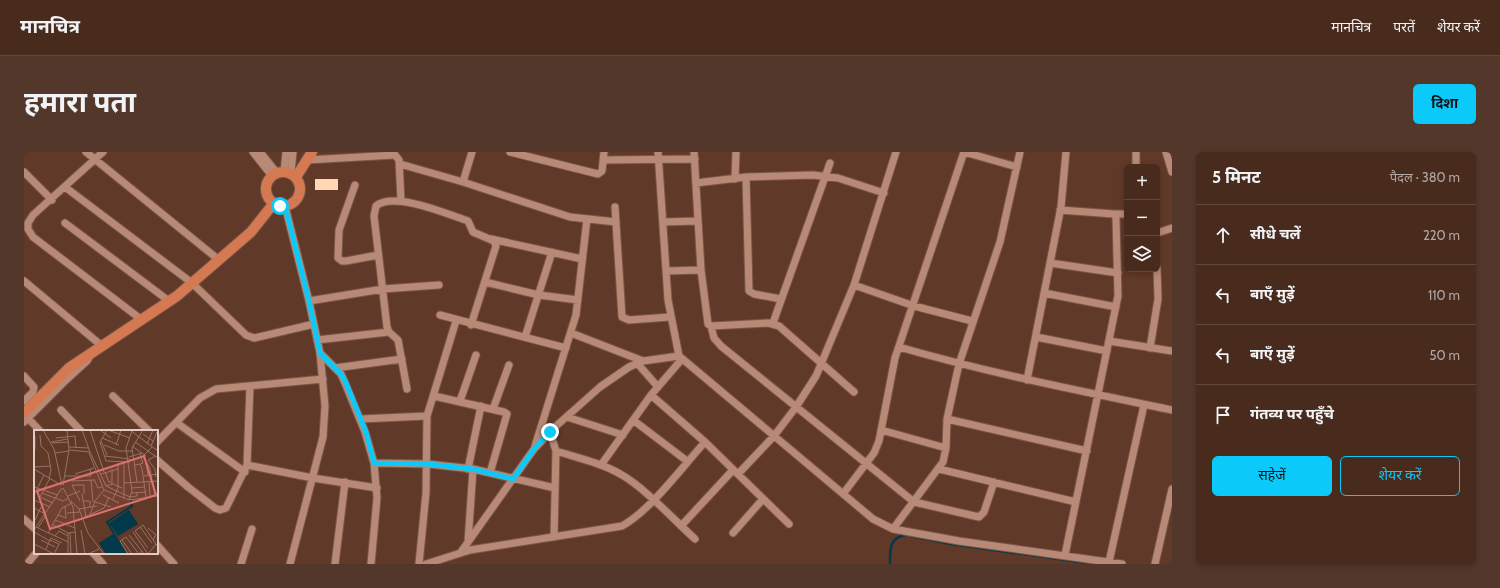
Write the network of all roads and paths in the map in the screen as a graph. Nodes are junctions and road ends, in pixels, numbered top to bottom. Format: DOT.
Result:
graph roads {
  1 [pos="86,152"];
  2 [pos="103,152"];
  3 [pos="253,152"];
  4 [pos="260,152"];
  5 [pos="286,152"];
  6 [pos="293,152"];
  7 [pos="472,152"];
  8 [pos="510,152"];
  9 [pos="604,152"];
  10 [pos="736,152"];
  11 [pos="896,152"];
  12 [pos="964,152"];
  13 [pos="1020,152"];
  14 [pos="1066,152"];
  15 [pos="1136,152"];
  16 [pos="1166,152"];
  17 [pos="310,156"];
  18 [pos="659,156"];
  19 [pos="694,156"];
  20 [pos="95,159"];
  21 [pos="603,160"];
  22 [pos="830,162"];
  23 [pos="400,164"];
  24 [pos="1136,164"];
  25 [pos="1017,167"];
  26 [pos="24,172"];
  27 [pos="1172,172"];
  28 [pos="284,174"];
  29 [pos="825,176"];
  30 [pos="746,177"];
  31 [pos="735,179"];
  32 [pos="463,182"];
  33 [pos="696,183"];
  34 [pos="355,186"];
  35 [pos="65,187"];
  36 [pos="884,193"];
  37 [pos="52,200"];
  38 [pos="401,201"];
  39 [pos="274,203"];
  40 [pos="285,206"];
  41 [pos="615,207"];
  42 [pos="1060,210"];
  43 [pos="1114,214"];
  44 [pos="1124,214"];
  45 [pos="587,219"];
  46 [pos="698,221"];
  47 [pos="616,222"];
  48 [pos="663,222"];
  49 [pos="65,223"];
  50 [pos="1172,228"];
  51 [pos="26,229"];
  52 [pos="1160,232"];
  53 [pos="491,239"];
  54 [pos="552,252"];
  55 [pos="378,255"];
  56 [pos="582,259"];
  57 [pos="219,260"];
  58 [pos="1050,263"];
  59 [pos="701,270"];
  60 [pos="666,271"];
  61 [pos="1118,272"];
  62 [pos="1157,272"];
  63 [pos="24,281"];
  64 [pos="485,282"];
  65 [pos="192,283"];
  66 [pos="439,285"];
  67 [pos="854,285"];
  68 [pos="384,289"];
  69 [pos="1044,293"];
  70 [pos="539,295"];
  71 [pos="781,299"];
  72 [pos="578,300"];
  73 [pos="169,301"];
  74 [pos="309,301"];
  75 [pos="914,306"];
  76 [pos="1116,307"];
  77 [pos="440,315"];
  78 [pos="670,316"];
  79 [pos="142,320"];
  80 [pos="456,320"];
  81 [pos="972,321"];
  82 [pos="773,323"];
  83 [pos="314,324"];
  84 [pos="471,324"];
  85 [pos="711,326"];
  86 [pos="389,332"];
  87 [pos="571,333"];
  88 [pos="525,337"];
  89 [pos="1036,337"];
  90 [pos="317,340"];
  91 [pos="1109,340"];
  92 [pos="102,346"];
  93 [pos="899,347"];
  94 [pos="566,348"];
  95 [pos="1150,348"];
  96 [pos="1107,351"];
  97 [pos="1172,352"];
  98 [pos="320,353"];
  99 [pos="476,355"];
  100 [pos="680,357"];
  101 [pos="402,359"];
  102 [pos="640,362"];
  103 [pos="822,364"];
  104 [pos="959,364"];
  105 [pos="509,365"];
  106 [pos="335,368"];
  107 [pos="24,376"];
  108 [pos="323,379"];
  109 [pos="1027,380"];
  110 [pos="250,386"];
  111 [pos="658,387"];
  112 [pos="407,389"];
  113 [pos="854,392"];
  114 [pos="651,395"];
  115 [pos="1098,395"];
  116 [pos="113,396"];
  117 [pos="434,396"];
  118 [pos="24,401"];
  119 [pos="460,401"];
  120 [pos="1144,405"];
  121 [pos="481,406"];
  122 [pos="796,407"];
  123 [pos="493,409"];
  124 [pos="61,410"];
  125 [pos="1172,410"];
  126 [pos="427,416"];
  127 [pos="566,417"];
  128 [pos="25,418"];
  129 [pos="360,419"];
  130 [pos="947,419"];
  131 [pos="633,420"];
  132 [pos="177,423"];
  133 [pos="39,430"];
  134 [pos="80,430"];
  135 [pos="148,430"];
  136 [pos="881,430"];
  137 [pos="550,432"];
  138 [pos="623,435"];
  139 [pos="774,436"];
  140 [pos="158,440"];
  141 [pos="704,442"];
  142 [pos="946,448"];
  143 [pos="534,449"];
  144 [pos="556,451"];
  145 [pos="1087,451"];
  146 [pos="158,461"];
  147 [pos="687,461"];
  148 [pos="374,463"];
  149 [pos="428,464"];
  150 [pos="865,464"];
  151 [pos="601,465"];
  152 [pos="246,468"];
  153 [pos="471,469"];
  154 [pos="939,469"];
  155 [pos="735,472"];
  156 [pos="490,473"];
  157 [pos="313,478"];
  158 [pos="513,479"];
  159 [pos="345,482"];
  160 [pos="994,482"];
  161 [pos="378,488"];
  162 [pos="555,488"];
  163 [pos="1172,489"];
  164 [pos="843,494"];
  165 [pos="652,500"];
  166 [pos="763,500"];
  167 [pos="914,502"];
  168 [pos="1076,502"];
  169 [pos="1169,518"];
  170 [pos="24,519"];
  171 [pos="789,524"];
  172 [pos="681,526"];
  173 [pos="34,528"];
  174 [pos="893,528"];
  175 [pos="252,529"];
  176 [pos="733,533"];
  177 [pos="554,537"];
  178 [pos="695,539"];
  179 [pos="468,542"];
  180 [pos="158,546"];
  181 [pos="461,552"];
  182 [pos="35,554"];
  183 [pos="94,554"];
  184 [pos="1066,555"];
  185 [pos="1108,562"];
  186 [pos="27,564"];
  187 [pos="103,564"];
  188 [pos="174,564"];
  189 [pos="241,564"];
  190 [pos="290,564"];
  191 [pos="334,564"];
  192 [pos="371,564"];
  193 [pos="419,564"];
  194 [pos="426,564"];
  195 [pos="1122,564"];
  196 [pos="1155,564"];
  1 -- 20 [label="street"];
  2 -- 20 [label="street"];
  3 -- 28 [label="street"];
  4 -- 28 [label="street"];
  5 -- 28 [label="street"];
  6 -- 28 [label="street"];
  7 -- 32 [label="street"];
  8 -- 21 [label="street"];
  9 -- 21 [label="street"];
  10 -- 31 [label="street"];
  11 -- 36 [label="street"];
  12 -- 25 [label="street"];
  12 -- 75 [label="street"];
  13 -- 25 [label="street"];
  14 -- 42 [label="street"];
  15 -- 24 [label="street"];
  16 -- 27 [label="street"];
  17 -- 23 [label="street"];
  17 -- 28 [label="main road"];
  18 -- 19 [label="street"];
  18 -- 21 [label="street"];
  18 -- 48 [label="street"];
  19 -- 33 [label="street"];
  20 -- 35 [label="street"];
  20 -- 57 [label="street"];
  22 -- 29 [label="street"];
  23 -- 32 [label="street"];
  23 -- 38 [label="street"];
  25 -- 81 [label="street"];
  26 -- 37 [label="street"];
  28 -- 39 [label="main road"];
  28 -- 40 [label="main road"];
  29 -- 30 [label="street"];
  29 -- 36 [label="street"];
  29 -- 71 [label="street"];
  30 -- 31 [label="street"];
  30 -- 71 [label="street"];
  31 -- 33 [label="street"];
  32 -- 45 [label="street"];
  33 -- 46 [label="street"];
  34 -- 55 [label="street"];
  35 -- 37 [label="street"];
  35 -- 65 [label="street"];
  36 -- 67 [label="street"];
  37 -- 51 [label="street"];
  38 -- 53 [label="street"];
  38 -- 55 [label="street"];
  39 -- 40 [label="main road"];
  39 -- 57 [label="main road"];
  40 -- 74 [label="street"];
  41 -- 47 [label="street"];
  42 -- 43 [label="street"];
  42 -- 58 [label="street"];
  43 -- 44 [label="street"];
  43 -- 61 [label="street"];
  45 -- 47 [label="street"];
  45 -- 56 [label="street"];
  46 -- 48 [label="street"];
  46 -- 59 [label="street"];
  47 -- 78 [label="street"];
  48 -- 60 [label="street"];
  49 -- 73 [label="street"];
  50 -- 52 [label="street"];
  51 -- 79 [label="street"];
  53 -- 54 [label="street"];
  53 -- 64 [label="street"];
  54 -- 56 [label="street"];
  54 -- 70 [label="street"];
  55 -- 68 [label="street"];
  56 -- 72 [label="street"];
  57 -- 65 [label="main road"];
  58 -- 61 [label="street"];
  58 -- 69 [label="street"];
  59 -- 60 [label="street"];
  59 -- 85 [label="street"];
  60 -- 78 [label="street"];
  61 -- 76 [label="street"];
  62 -- 95 [label="street"];
  63 -- 92 [label="street"];
  64 -- 70 [label="street"];
  64 -- 84 [label="street"];
  65 -- 73 [label="main road"];
  65 -- 83 [label="street"];
  66 -- 68 [label="street"];
  67 -- 75 [label="street"];
  67 -- 103 [label="street"];
  68 -- 74 [label="street"];
  68 -- 86 [label="street"];
  69 -- 76 [label="street"];
  69 -- 89 [label="street"];
  70 -- 72 [label="street"];
  70 -- 88 [label="street"];
  71 -- 82 [label="street"];
  72 -- 87 [label="street"];
  73 -- 79 [label="main road"];
  74 -- 83 [label="street"];
  75 -- 81 [label="street"];
  75 -- 93 [label="street"];
  76 -- 91 [label="street"];
  77 -- 80 [label="street"];
  78 -- 100 [label="street"];
  79 -- 92 [label="main road"];
  80 -- 84 [label="street"];
  80 -- 117 [label="street"];
  81 -- 104 [label="street"];
  82 -- 85 [label="street"];
  82 -- 103 [label="street"];
  83 -- 90 [label="street"];
  84 -- 88 [label="street"];
  85 -- 122 [label="street"];
  86 -- 90 [label="street"];
  86 -- 101 [label="street"];
  87 -- 94 [label="street"];
  87 -- 102 [label="street"];
  88 -- 94 [label="street"];
  89 -- 96 [label="street"];
  89 -- 109 [label="street"];
  90 -- 98 [label="street"];
  91 -- 95 [label="street"];
  91 -- 96 [label="street"];
  92 -- 128 [label="main road"];
  93 -- 104 [label="street"];
  93 -- 136 [label="street"];
  94 -- 143 [label="street"];
  95 -- 97 [label="street"];
  96 -- 115 [label="street"];
  98 -- 106 [label="street"];
  98 -- 108 [label="street"];
  99 -- 119 [label="street"];
  100 -- 102 [label="street"];
  100 -- 111 [label="street"];
  100 -- 139 [label="street"];
  101 -- 106 [label="street"];
  101 -- 112 [label="street"];
  102 -- 111 [label="street"];
  102 -- 127 [label="street"];
  103 -- 113 [label="street"];
  103 -- 122 [label="street"];
  104 -- 109 [label="street"];
  104 -- 130 [label="street"];
  105 -- 123 [label="street"];
  106 -- 129 [label="street"];
  107 -- 118 [label="street"];
  108 -- 110 [label="street"];
  108 -- 157 [label="street"];
  109 -- 115 [label="street"];
  110 -- 132 [label="street"];
  110 -- 152 [label="street"];
  111 -- 114 [label="street"];
  114 -- 131 [label="street"];
  114 -- 141 [label="street"];
  115 -- 120 [label="street"];
  115 -- 145 [label="street"];
  116 -- 135 [label="street"];
  117 -- 119 [label="street"];
  117 -- 126 [label="street"];
  119 -- 121 [label="street"];
  120 -- 125 [label="street"];
  120 -- 185 [label="street"];
  121 -- 123 [label="street"];
  121 -- 153 [label="street"];
  122 -- 139 [label="street"];
  122 -- 150 [label="street"];
  123 -- 156 [label="street"];
  124 -- 134 [label="street"];
  126 -- 129 [label="street"];
  126 -- 149 [label="street"];
  127 -- 137 [label="street"];
  127 -- 138 [label="street"];
  128 -- 133 [label="street"];
  129 -- 148 [label="street"];
  130 -- 142 [label="street"];
  130 -- 145 [label="street"];
  131 -- 138 [label="street"];
  131 -- 147 [label="street"];
  132 -- 140 [label="street"];
  132 -- 152 [label="street"];
  136 -- 142 [label="street"];
  136 -- 150 [label="street"];
  137 -- 143 [label="street"];
  137 -- 144 [label="street"];
  138 -- 151 [label="street"];
  139 -- 155 [label="street"];
  139 -- 164 [label="street"];
  141 -- 147 [label="street"];
  141 -- 155 [label="street"];
  142 -- 154 [label="street"];
  143 -- 158 [label="street"];
  144 -- 151 [label="street"];
  144 -- 162 [label="street"];
  145 -- 168 [label="street"];
  146 -- 152 [label="street"];
  147 -- 165 [label="street"];
  148 -- 149 [label="street"];
  148 -- 161 [label="street"];
  149 -- 153 [label="street"];
  149 -- 193 [label="street"];
  150 -- 164 [label="street"];
  150 -- 167 [label="street"];
  151 -- 165 [label="street"];
  152 -- 157 [label="street"];
  153 -- 156 [label="street"];
  153 -- 179 [label="street"];
  154 -- 160 [label="street"];
  154 -- 167 [label="street"];
  155 -- 166 [label="street"];
  155 -- 172 [label="street"];
  156 -- 158 [label="street"];
  157 -- 159 [label="street"];
  157 -- 190 [label="street"];
  158 -- 162 [label="street"];
  158 -- 179 [label="street"];
  159 -- 161 [label="street"];
  159 -- 191 [label="street"];
  160 -- 167 [label="street"];
  160 -- 168 [label="street"];
  161 -- 192 [label="street"];
  162 -- 177 [label="street"];
  163 -- 169 [label="street"];
  164 -- 174 [label="street"];
  165 -- 172 [label="street"];
  165 -- 177 [label="street"];
  166 -- 171 [label="street"];
  166 -- 176 [label="street"];
  167 -- 174 [label="street"];
  168 -- 184 [label="street"];
  169 -- 196 [label="street"];
  170 -- 173 [label="street"];
  172 -- 178 [label="street"];
  174 -- 184 [label="street"];
  175 -- 189 [label="street"];
  177 -- 181 [label="street"];
  179 -- 181 [label="street"];
  180 -- 188 [label="street"];
  181 -- 194 [label="street"];
  182 -- 186 [label="street"];
  183 -- 187 [label="street"];
  184 -- 185 [label="street"];
  185 -- 195 [label="street"];
}
